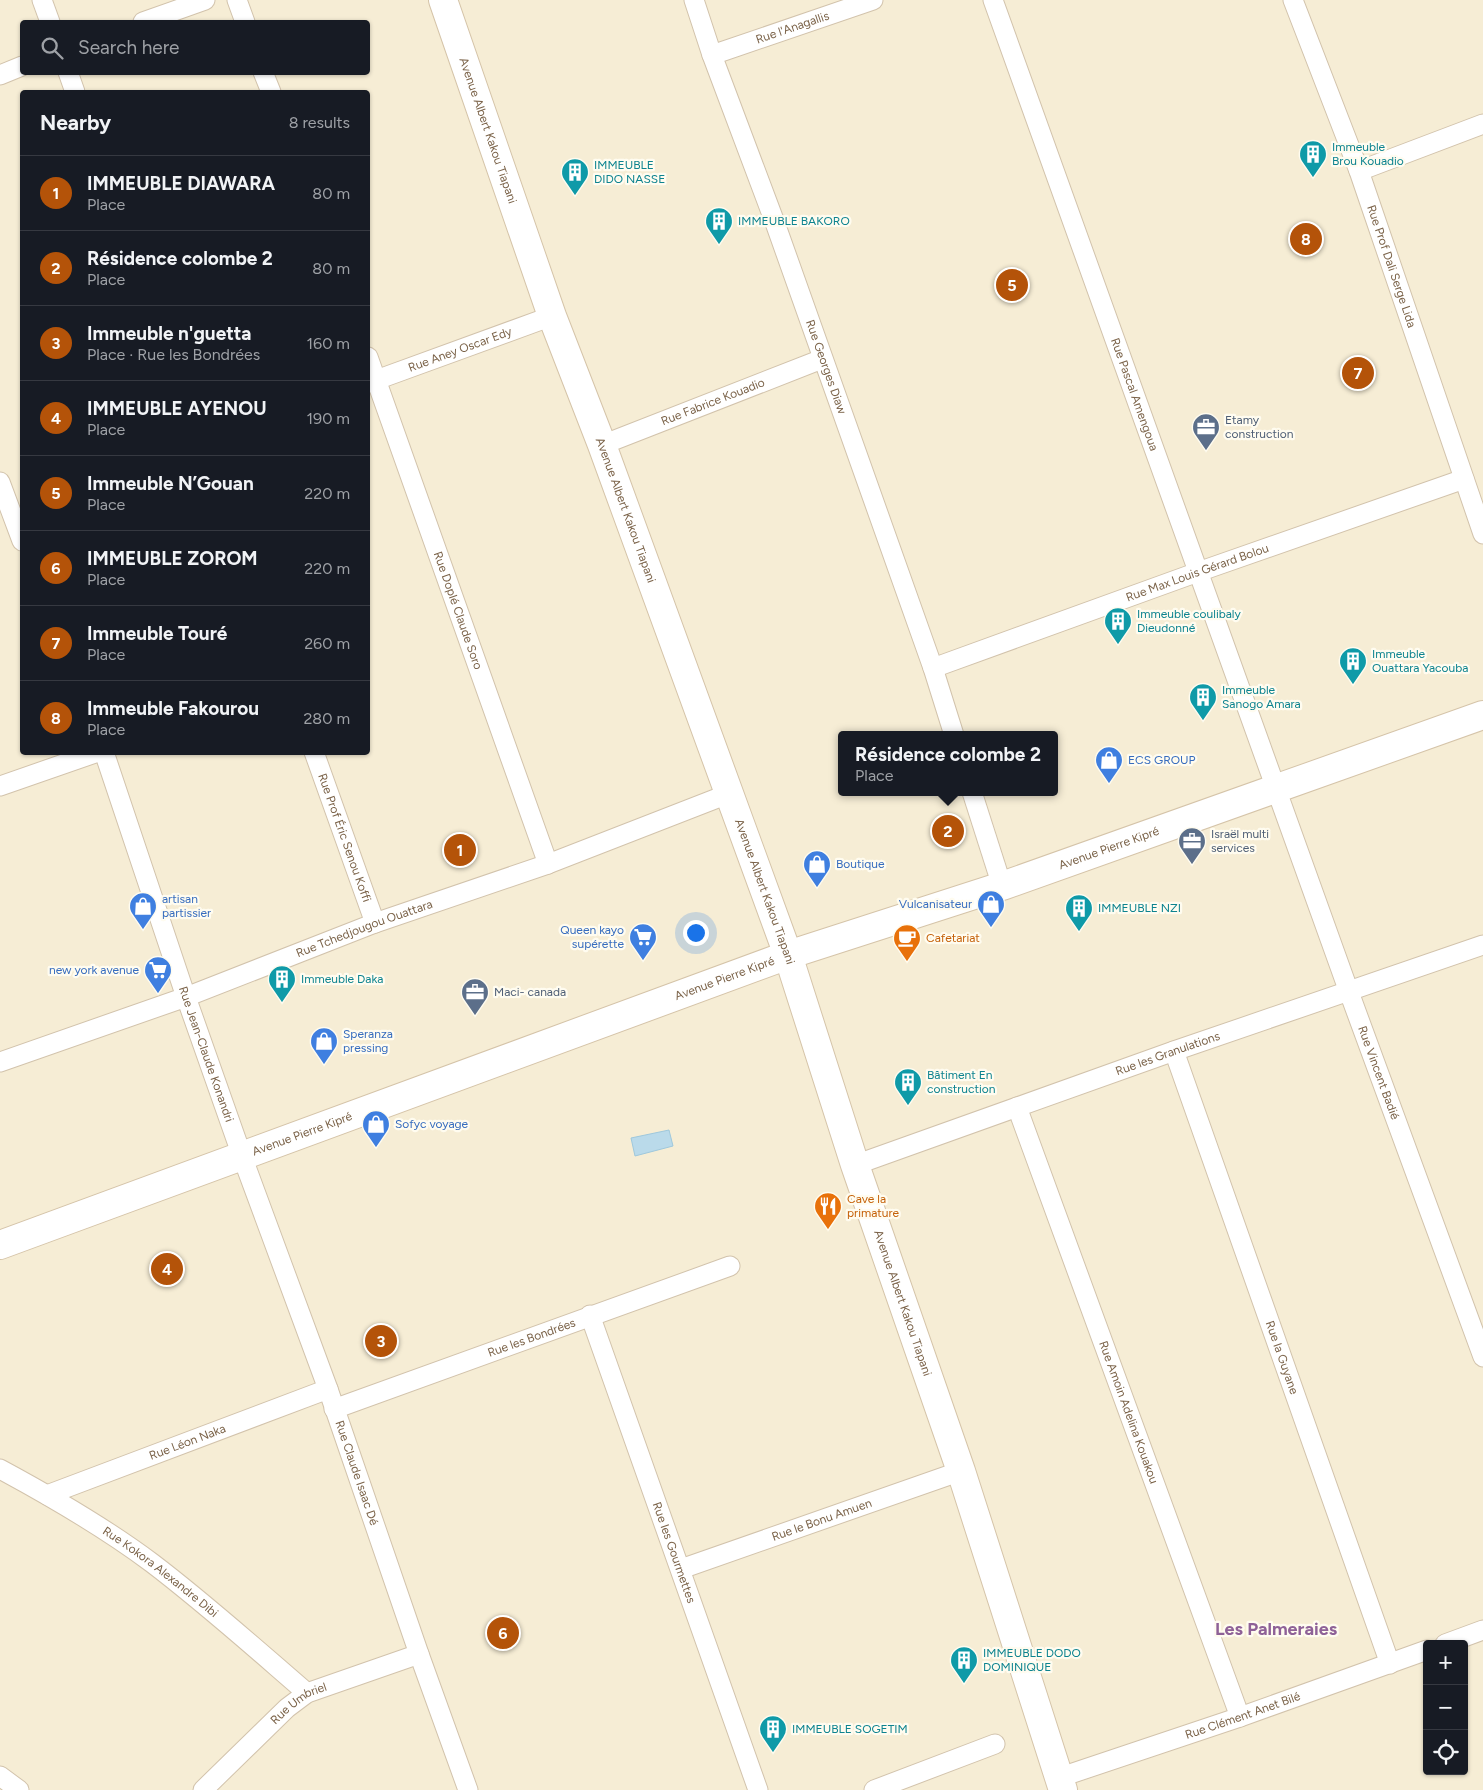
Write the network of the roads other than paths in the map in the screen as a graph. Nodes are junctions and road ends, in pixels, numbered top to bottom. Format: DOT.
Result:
graph roads {
  1 [pos="42,0"];
  2 [pos="205,0"];
  3 [pos="237,0"];
  4 [pos="443,0"];
  5 [pos="694,0"];
  6 [pos="873,0"];
  7 [pos="993,0"];
  8 [pos="1293,0"];
  9 [pos="49,20"];
  10 [pos="149,20"];
  11 [pos="244,20"];
  12 [pos="712,55"];
  13 [pos="20,67"];
  14 [pos="0,75"];
  15 [pos="69,75"];
  16 [pos="264,75"];
  17 [pos="74,90"];
  18 [pos="270,90"];
  19 [pos="1483,124"];
  20 [pos="1359,171"];
  21 [pos="552,316"];
  22 [pos="822,359"];
  23 [pos="372,381"];
  24 [pos="602,445"];
  25 [pos="1464,479"];
  26 [pos="0,482"];
  27 [pos="11,511"];
  28 [pos="1483,534"];
  29 [pos="20,536"];
  30 [pos="1198,572"];
  31 [pos="932,668"];
  32 [pos="1483,715"];
  33 [pos="953,731"];
  34 [pos="89,755"];
  35 [pos="105,755"];
  36 [pos="315,755"];
  37 [pos="0,786"];
  38 [pos="1277,788"];
  39 [pos="728,794"];
  40 [pos="973,796"];
  41 [pos="548,864"];
  42 [pos="1002,886"];
  43 [pos="375,923"];
  44 [pos="1483,945"];
  45 [pos="788,955"];
  46 [pos="1349,992"];
  47 [pos="186,997"];
  48 [pos="1174,1051"];
  49 [pos="0,1062"];
  50 [pos="1017,1107"];
  51 [pos="242,1156"];
  52 [pos="855,1165"];
  53 [pos="0,1245"];
  54 [pos="730,1266"];
  55 [pos="590,1315"];
  56 [pos="1483,1357"];
  57 [pos="328,1389"];
  58 [pos="334,1409"];
  59 [pos="0,1469"];
  60 [pos="961,1471"];
  61 [pos="47,1495"];
  62 [pos="681,1569"];
  63 [pos="1483,1630"];
  64 [pos="1456,1640"];
  65 [pos="1423,1652"];
  66 [pos="419,1654"];
  67 [pos="1390,1664"];
  68 [pos="307,1693"];
  69 [pos="1240,1718"];
  70 [pos="995,1744"];
  71 [pos="0,1776"];
  72 [pos="1061,1784"];
  73 [pos="19,1790"];
  74 [pos="203,1790"];
  75 [pos="468,1790"];
  76 [pos="758,1790"];
  77 [pos="874,1790"];
  1 -- 9 [label="street"];
  2 -- 10 [label="street"];
  3 -- 11 [label="street"];
  4 -- 21 [label="street, Avenue Albert Kakou Tiapani"];
  5 -- 12 [label="street, Rue Georges Diaw"];
  6 -- 12 [label="street, Rue l'Anagallis"];
  7 -- 30 [label="street, Rue Pascal Amengoua"];
  8 -- 20 [label="street, Rue Prof Dali Serge Lida"];
  12 -- 22 [label="street, Rue Georges Diaw"];
  13 -- 14 [label="street"];
  15 -- 17 [label="street"];
  16 -- 18 [label="street"];
  19 -- 20 [label="street"];
  20 -- 25 [label="street, Rue Prof Dali Serge Lida"];
  21 -- 23 [label="street, Rue Aney Oscar Edy"];
  21 -- 24 [label="street, Avenue Albert Kakou Tiapani"];
  22 -- 24 [label="street, Rue Fabrice Kouadio"];
  22 -- 31 [label="street, Rue Georges Diaw"];
  23 -- 41 [label="street, Rue Doplé Claude Soro"];
  24 -- 39 [label="street, Avenue Albert Kakou Tiapani"];
  25 -- 28 [label="street, Rue Prof Dali Serge Lida"];
  25 -- 30 [label="street, Rue Max Louis Gérard Bolou"];
  26 -- 27 [label="street"];
  27 -- 29 [label="street"];
  30 -- 31 [label="street, Rue Max Louis Gérard Bolou"];
  30 -- 38 [label="street, Rue Pascal Amengoua"];
  31 -- 33 [label="street, Rue Georges Diaw"];
  32 -- 38 [label="street, Avenue Pierre Kipré"];
  34 -- 37 [label="street"];
  35 -- 47 [label="street, Rue Jean-Claude Konandri"];
  36 -- 43 [label="street, Rue Prof Éric Senou Koffi"];
  38 -- 42 [label="street, Avenue Pierre Kipré"];
  38 -- 46 [label="street, Rue Vincent Badié"];
  39 -- 41 [label="street, Rue Tchedjougou Ouattara"];
  39 -- 45 [label="street, Avenue Albert Kakou Tiapani"];
  40 -- 42 [label="street"];
  41 -- 43 [label="street, Rue Tchedjougou Ouattara"];
  42 -- 45 [label="street, Avenue Pierre Kipré"];
  43 -- 47 [label="street, Rue Tchedjougou Ouattara"];
  44 -- 46 [label="street, Rue les Granulations"];
  45 -- 51 [label="street, Avenue Pierre Kipré"];
  45 -- 52 [label="street, Avenue Albert Kakou Tiapani"];
  46 -- 48 [label="street, Rue les Granulations"];
  46 -- 56 [label="street, Rue Vincent Badié"];
  47 -- 49 [label="street, Rue Tchedjougou Ouattara"];
  47 -- 51 [label="street, Rue Jean-Claude Konandri"];
  48 -- 50 [label="street, Rue les Granulations"];
  48 -- 67 [label="street, Rue la Guyane"];
  50 -- 52 [label="street, Rue les Granulations"];
  50 -- 69 [label="street, Rue Amoin Adelina Kouakou"];
  51 -- 53 [label="street, Avenue Pierre Kipré"];
  51 -- 57 [label="street, Rue Claude Isaac Dé"];
  52 -- 60 [label="street, Avenue Albert Kakou Tiapani"];
  54 -- 55 [label="street, Rue les Bondrées"];
  55 -- 58 [label="street, Rue les Bondrées"];
  55 -- 62 [label="street, Rue les Gourmettes"];
  57 -- 58 [label="street, Rue Claude Isaac Dé"];
  57 -- 61 [label="street, Rue Léon Naka"];
  58 -- 66 [label="street, Rue Claude Isaac Dé"];
  59 -- 61 [label="street, Rue Kokora Alexandre Dibi"];
  60 -- 62 [label="street, Rue le Bonu Amuen"];
  60 -- 72 [label="street, Avenue Albert Kakou Tiapani"];
  61 -- 68 [label="street, Rue Kokora Alexandre Dibi"];
  62 -- 76 [label="street, Rue les Gourmettes"];
  63 -- 64 [label="street"];
  65 -- 67 [label="street, Rue Clément Anet Bilé"];
  66 -- 68 [label="street, Rue Umbriel"];
  66 -- 75 [label="street, Rue Claude Isaac Dé"];
  67 -- 69 [label="street, Rue Clément Anet Bilé"];
  68 -- 74 [label="street, Rue Umbriel"];
  69 -- 72 [label="street, Rue Clément Anet Bilé"];
  70 -- 77 [label="street"];
  71 -- 73 [label="street"];
}
